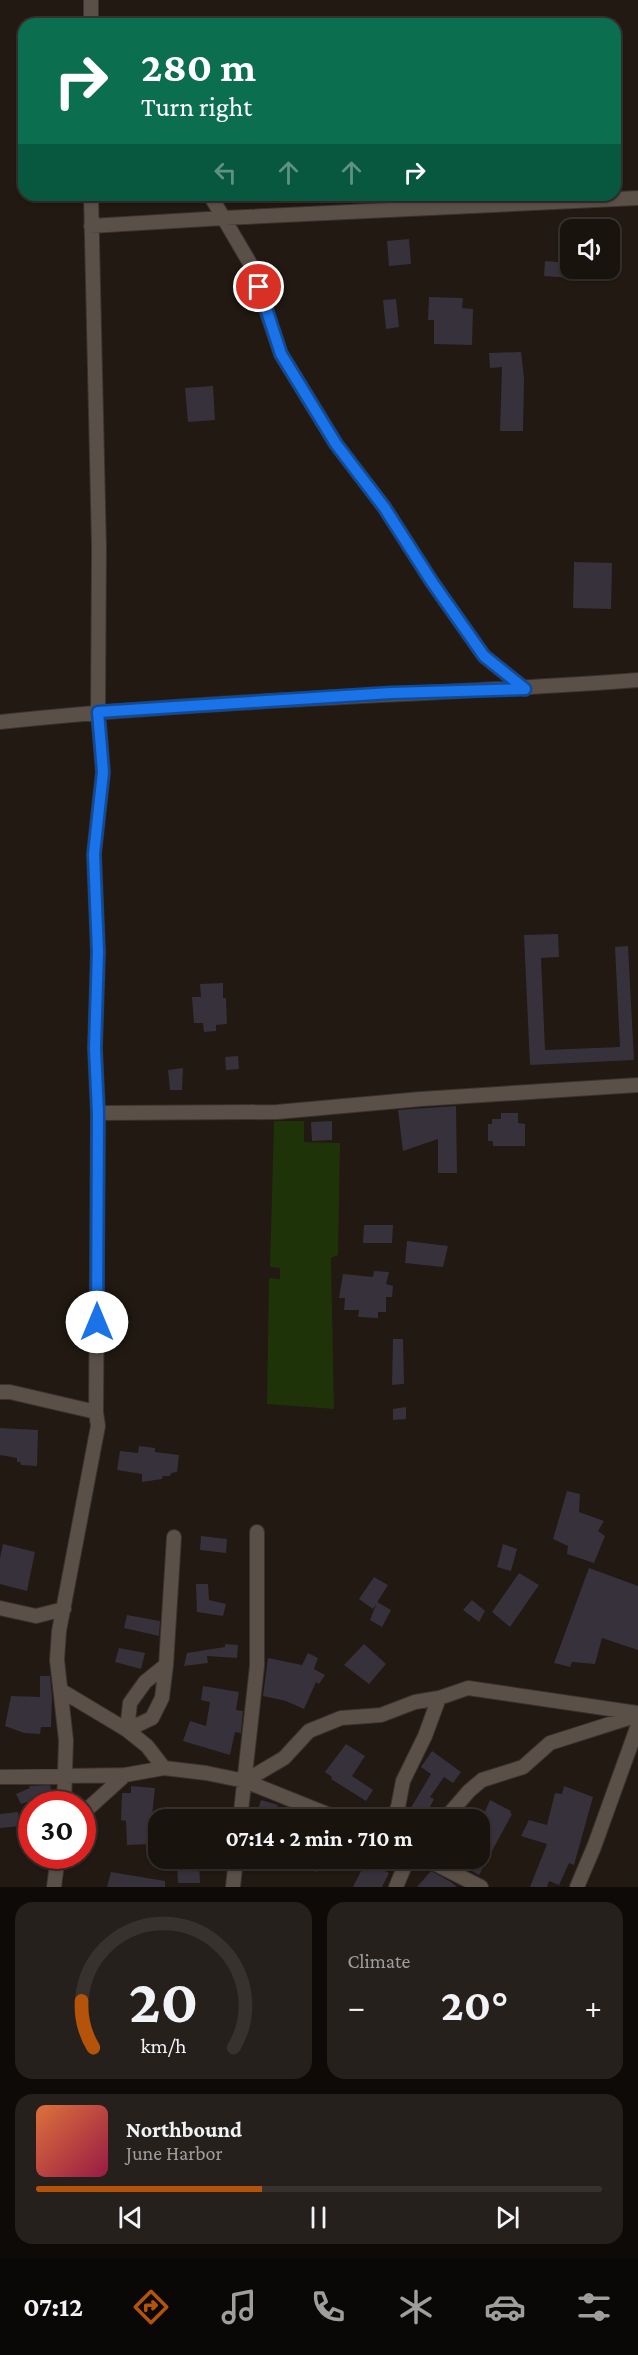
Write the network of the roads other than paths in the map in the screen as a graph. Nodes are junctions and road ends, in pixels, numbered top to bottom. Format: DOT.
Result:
graph roads {
  1 [pos="91,0"];
  2 [pos="91,18"];
  3 [pos="638,198"];
  4 [pos="621,199"];
  5 [pos="91,201"];
  6 [pos="214,201"];
  7 [pos="576,201"];
  8 [pos="224,218"];
  9 [pos="91,226"];
  10 [pos="638,680"];
  11 [pos="525,689"];
  12 [pos="98,712"];
  13 [pos="0,722"];
  14 [pos="638,1085"];
  15 [pos="98,1113"];
  16 [pos="0,1392"];
  17 [pos="96,1413"];
  18 [pos="256,1532"];
  19 [pos="174,1537"];
  20 [pos="0,1608"];
  21 [pos="64,1609"];
  22 [pos="166,1665"];
  23 [pos="62,1691"];
  24 [pos="439,1698"];
  25 [pos="638,1714"];
  26 [pos="638,1725"];
  27 [pos="128,1730"];
  28 [pos="164,1768"];
  29 [pos="125,1775"];
  30 [pos="66,1777"];
  31 [pos="0,1778"];
  32 [pos="245,1781"];
  33 [pos="65,1791"];
  34 [pos="96,1801"];
  35 [pos="241,1809"];
  36 [pos="315,1809"];
  37 [pos="398,1809"];
  38 [pos="453,1809"];
  39 [pos="56,1869"];
  40 [pos="235,1869"];
  41 [pos="403,1869"];
  42 [pos="446,1869"];
  43 [pos="54,1887"];
  44 [pos="233,1887"];
  45 [pos="396,1887"];
  46 [pos="481,1887"];
  47 [pos="577,1887"];
  1 -- 2 [label="street"];
  3 -- 4 [label="street"];
  5 -- 9 [label="street"];
  6 -- 8 [label="street"];
  7 -- 8 [label="street"];
  8 -- 9 [label="street"];
  8 -- 11 [label="street"];
  9 -- 12 [label="street"];
  10 -- 11 [label="street"];
  11 -- 12 [label="street"];
  12 -- 13 [label="street"];
  12 -- 15 [label="street"];
  14 -- 15 [label="street"];
  15 -- 17 [label="street"];
  16 -- 17 [label="street"];
  17 -- 21 [label="street"];
  18 -- 32 [label="street"];
  19 -- 22 [label="street"];
  20 -- 21 [label="street"];
  21 -- 23 [label="street"];
  22 -- 27 [label="street"];
  22 -- 27 [label="street"];
  23 -- 27 [label="street"];
  23 -- 30 [label="street"];
  24 -- 25 [label="street"];
  24 -- 32 [label="street"];
  24 -- 37 [label="street"];
  25 -- 38 [label="street"];
  26 -- 47 [label="street"];
  27 -- 28 [label="street"];
  28 -- 29 [label="street"];
  28 -- 32 [label="street"];
  29 -- 30 [label="street"];
  29 -- 34 [label="street"];
  30 -- 31 [label="street"];
  30 -- 33 [label="street"];
  32 -- 35 [label="street"];
  32 -- 36 [label="street"];
  39 -- 43 [label="street"];
  40 -- 44 [label="street"];
  41 -- 45 [label="street"];
  42 -- 46 [label="street"];
}
